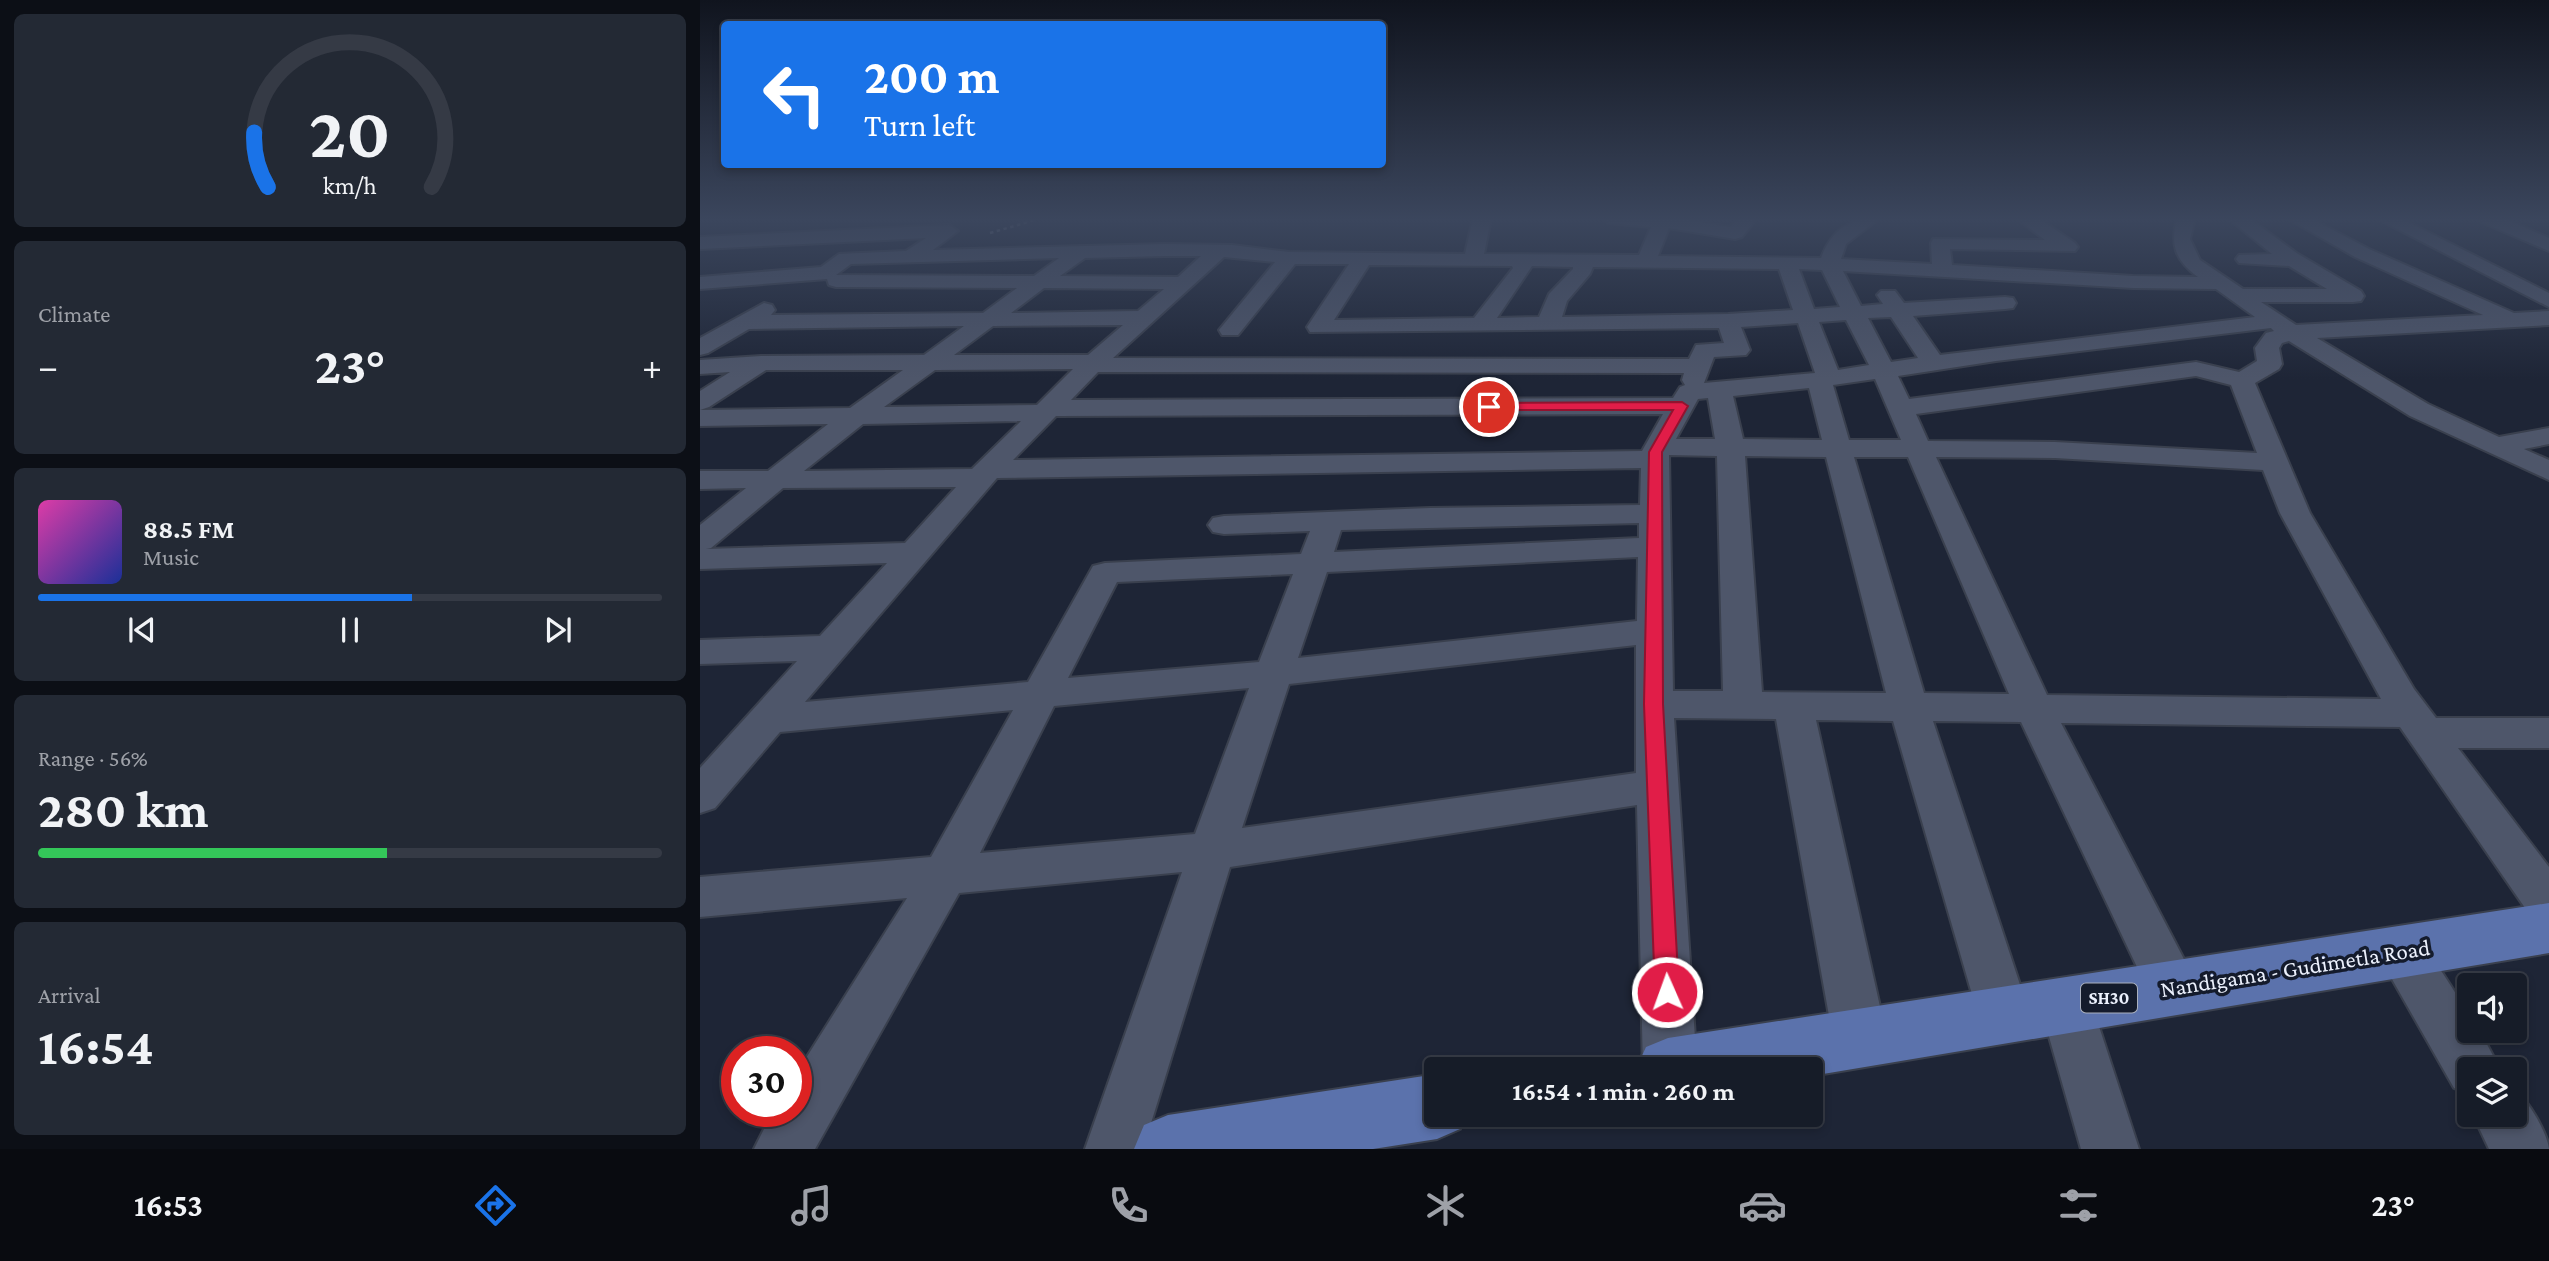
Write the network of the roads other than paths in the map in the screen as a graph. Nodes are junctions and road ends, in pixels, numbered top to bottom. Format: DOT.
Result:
graph roads {
  1 [pos="827,272"];
  2 [pos="920,272"];
  3 [pos="1054,272"];
  4 [pos="1196,272"];
  5 [pos="1278,272"];
  6 [pos="1355,272"];
  7 [pos="1520,272"];
  8 [pos="1582,272"];
  9 [pos="1791,272"];
  10 [pos="1833,272"];
  11 [pos="1873,272"];
  12 [pos="1937,272"];
  13 [pos="1962,272"];
  14 [pos="2095,272"];
  15 [pos="2204,272"];
  16 [pos="2312,272"];
  17 [pos="2403,272"];
  18 [pos="2491,272"];
  19 [pos="1985,273"];
  20 [pos="820,277"];
  21 [pos="2103,280"];
  22 [pos="904,281"];
  23 [pos="1042,281"];
  24 [pos="700,283"];
  25 [pos="1184,283"];
  26 [pos="2229,289"];
  27 [pos="2549,301"];
  28 [pos="2005,303"];
  29 [pos="1954,307"];
  30 [pos="1898,310"];
  31 [pos="1855,313"];
  32 [pos="1807,316"];
  33 [pos="1145,318"];
  34 [pos="2549,318"];
  35 [pos="989,319"];
  36 [pos="2511,320"];
  37 [pos="835,321"];
  38 [pos="1728,321"];
  39 [pos="744,322"];
  40 [pos="1548,324"];
  41 [pos="1480,325"];
  42 [pos="2284,327"];
  43 [pos="1230,330"];
  44 [pos="1974,339"];
  45 [pos="700,348"];
  46 [pos="2036,349"];
  47 [pos="930,362"];
  48 [pos="761,363"];
  49 [pos="1093,363"];
  50 [pos="1933,363"];
  51 [pos="700,367"];
  52 [pos="1883,370"];
  53 [pos="1824,379"];
  54 [pos="2242,380"];
  55 [pos="1697,388"];
  56 [pos="700,402"];
  57 [pos="1899,408"];
  58 [pos="1047,410"];
  59 [pos="858,415"];
  60 [pos="700,418"];
  61 [pos="2549,436"];
  62 [pos="2496,446"];
  63 [pos="1731,448"];
  64 [pos="1837,449"];
  65 [pos="1916,449"];
  66 [pos="1657,453"];
  67 [pos="2274,462"];
  68 [pos="2549,471"];
  69 [pos="985,474"];
  70 [pos="777,478"];
  71 [pos="700,480"];
  72 [pos="1329,521"];
  73 [pos="1224,525"];
  74 [pos="1655,531"];
  75 [pos="700,541"];
  76 [pos="914,552"];
  77 [pos="700,559"];
  78 [pos="1314,563"];
  79 [pos="1654,631"];
  80 [pos="829,648"];
  81 [pos="700,652"];
  82 [pos="1274,673"];
  83 [pos="1041,694"];
  84 [pos="1654,704"];
  85 [pos="1743,705"];
  86 [pos="1793,705"];
  87 [pos="1909,707"];
  88 [pos="2034,708"];
  89 [pos="767,719"];
  90 [pos="2418,723"];
  91 [pos="2549,733"];
  92 [pos="705,785"];
  93 [pos="1658,786"];
  94 [pos="1212,851"];
  95 [pos="945,875"];
  96 [pos="700,897"];
  97 [pos="2549,904"];
  98 [pos="2549,928"];
  99 [pos="2401,951"];
  100 [pos="2173,988"];
  101 [pos="2066,1005"];
  102 [pos="2004,1015"];
  103 [pos="1860,1038"];
  104 [pos="1669,1057"];
  105 [pos="1743,1057"];
  106 [pos="2466,1057"];
  107 [pos="1424,1108"];
  108 [pos="2508,1127"];
  109 [pos="783,1149"];
  110 [pos="1114,1149"];
  111 [pos="1168,1149"];
  112 [pos="2110,1149"];
  113 [pos="2522,1149"];
  1 -- 20 [label="street"];
  2 -- 22 [label="street"];
  3 -- 23 [label="street"];
  4 -- 25 [label="street"];
  5 -- 43 [label="street"];
  6 -- 41 [label="street"];
  7 -- 41 [label="street"];
  8 -- 40 [label="street"];
  9 -- 32 [label="street"];
  10 -- 31 [label="street"];
  11 -- 30 [label="street"];
  12 -- 29 [label="street"];
  13 -- 19 [label="street"];
  14 -- 21 [label="street"];
  15 -- 26 [label="street"];
  16 -- 26 [label="street"];
  17 -- 36 [label="street"];
  18 -- 27 [label="street"];
  19 -- 21 [label="street"];
  19 -- 28 [label="street"];
  20 -- 22 [label="street"];
  20 -- 24 [label="street"];
  20 -- 39 [label="street"];
  21 -- 26 [label="street"];
  22 -- 23 [label="street"];
  22 -- 37 [label="street"];
  23 -- 25 [label="street"];
  23 -- 35 [label="street"];
  25 -- 33 [label="street"];
  26 -- 42 [label="street"];
  28 -- 29 [label="street"];
  28 -- 46 [label="street"];
  29 -- 30 [label="street"];
  29 -- 44 [label="street"];
  30 -- 31 [label="street"];
  30 -- 50 [label="street"];
  31 -- 32 [label="street"];
  31 -- 52 [label="street"];
  32 -- 38 [label="street"];
  32 -- 53 [label="street"];
  33 -- 35 [label="street"];
  33 -- 49 [label="street"];
  34 -- 36 [label="street"];
  35 -- 37 [label="street"];
  35 -- 47 [label="street"];
  36 -- 42 [label="street"];
  37 -- 39 [label="street"];
  37 -- 48 [label="street"];
  38 -- 40 [label="street"];
  38 -- 55 [label="street"];
  39 -- 45 [label="street"];
  40 -- 41 [label="street"];
  42 -- 46 [label="street"];
  42 -- 54 [label="street"];
  42 -- 62 [label="street"];
  44 -- 46 [label="street"];
  44 -- 50 [label="street"];
  47 -- 48 [label="street"];
  47 -- 49 [label="street"];
  47 -- 59 [label="street"];
  48 -- 51 [label="street"];
  48 -- 56 [label="street"];
  49 -- 55 [label="street"];
  49 -- 58 [label="street"];
  50 -- 52 [label="street"];
  52 -- 53 [label="street"];
  52 -- 57 [label="street"];
  53 -- 55 [label="street"];
  53 -- 64 [label="street"];
  54 -- 57 [label="street"];
  54 -- 67 [label="street"];
  55 -- 58 [label="street"];
  55 -- 63 [label="street"];
  55 -- 66 [label="street"];
  57 -- 65 [label="street"];
  58 -- 59 [label="street"];
  58 -- 69 [label="street"];
  59 -- 60 [label="street"];
  59 -- 70 [label="street"];
  61 -- 62 [label="street"];
  62 -- 68 [label="street"];
  63 -- 64 [label="street"];
  63 -- 66 [label="street"];
  63 -- 85 [label="street"];
  64 -- 65 [label="street"];
  64 -- 87 [label="street"];
  65 -- 67 [label="street"];
  65 -- 88 [label="street"];
  66 -- 69 [label="street"];
  66 -- 74 [label="street"];
  67 -- 90 [label="street"];
  69 -- 70 [label="street"];
  69 -- 76 [label="street"];
  70 -- 71 [label="street"];
  70 -- 75 [label="street"];
  72 -- 73 [label="street"];
  72 -- 74 [label="street"];
  72 -- 78 [label="street"];
  74 -- 78 [label="street"];
  74 -- 79 [label="street"];
  76 -- 77 [label="street"];
  76 -- 80 [label="street"];
  78 -- 82 [label="street"];
  78 -- 83 [label="street"];
  79 -- 82 [label="street"];
  79 -- 84 [label="street"];
  80 -- 81 [label="street"];
  80 -- 89 [label="street"];
  82 -- 83 [label="street"];
  82 -- 94 [label="street"];
  83 -- 89 [label="street"];
  83 -- 95 [label="street"];
  84 -- 85 [label="street"];
  84 -- 93 [label="street"];
  85 -- 86 [label="street"];
  86 -- 87 [label="street"];
  86 -- 103 [label="street"];
  87 -- 88 [label="street"];
  87 -- 102 [label="street"];
  88 -- 90 [label="street"];
  88 -- 100 [label="street"];
  89 -- 92 [label="street"];
  90 -- 91 [label="street"];
  90 -- 97 [label="street"];
  93 -- 94 [label="street"];
  93 -- 104 [label="street"];
  94 -- 95 [label="street"];
  94 -- 110 [label="street"];
  95 -- 96 [label="street"];
  95 -- 109 [label="street"];
  98 -- 99 [label="main road, Nandigama - Gudimetla Road / SH30"];
  99 -- 100 [label="main road, Nandigama - Gudimetla Road / SH30"];
  99 -- 106 [label="street"];
  100 -- 101 [label="main road, Nandigama - Gudimetla Road / SH30"];
  101 -- 102 [label="main road, Nandigama - Gudimetla Road / SH30"];
  101 -- 112 [label="street"];
  102 -- 103 [label="main road, Nandigama - Gudimetla Road / SH30"];
  103 -- 105 [label="main road, Nandigama - Gudimetla Road / SH30"];
  107 -- 111 [label="main road"];
  108 -- 113 [label="street"];
}
